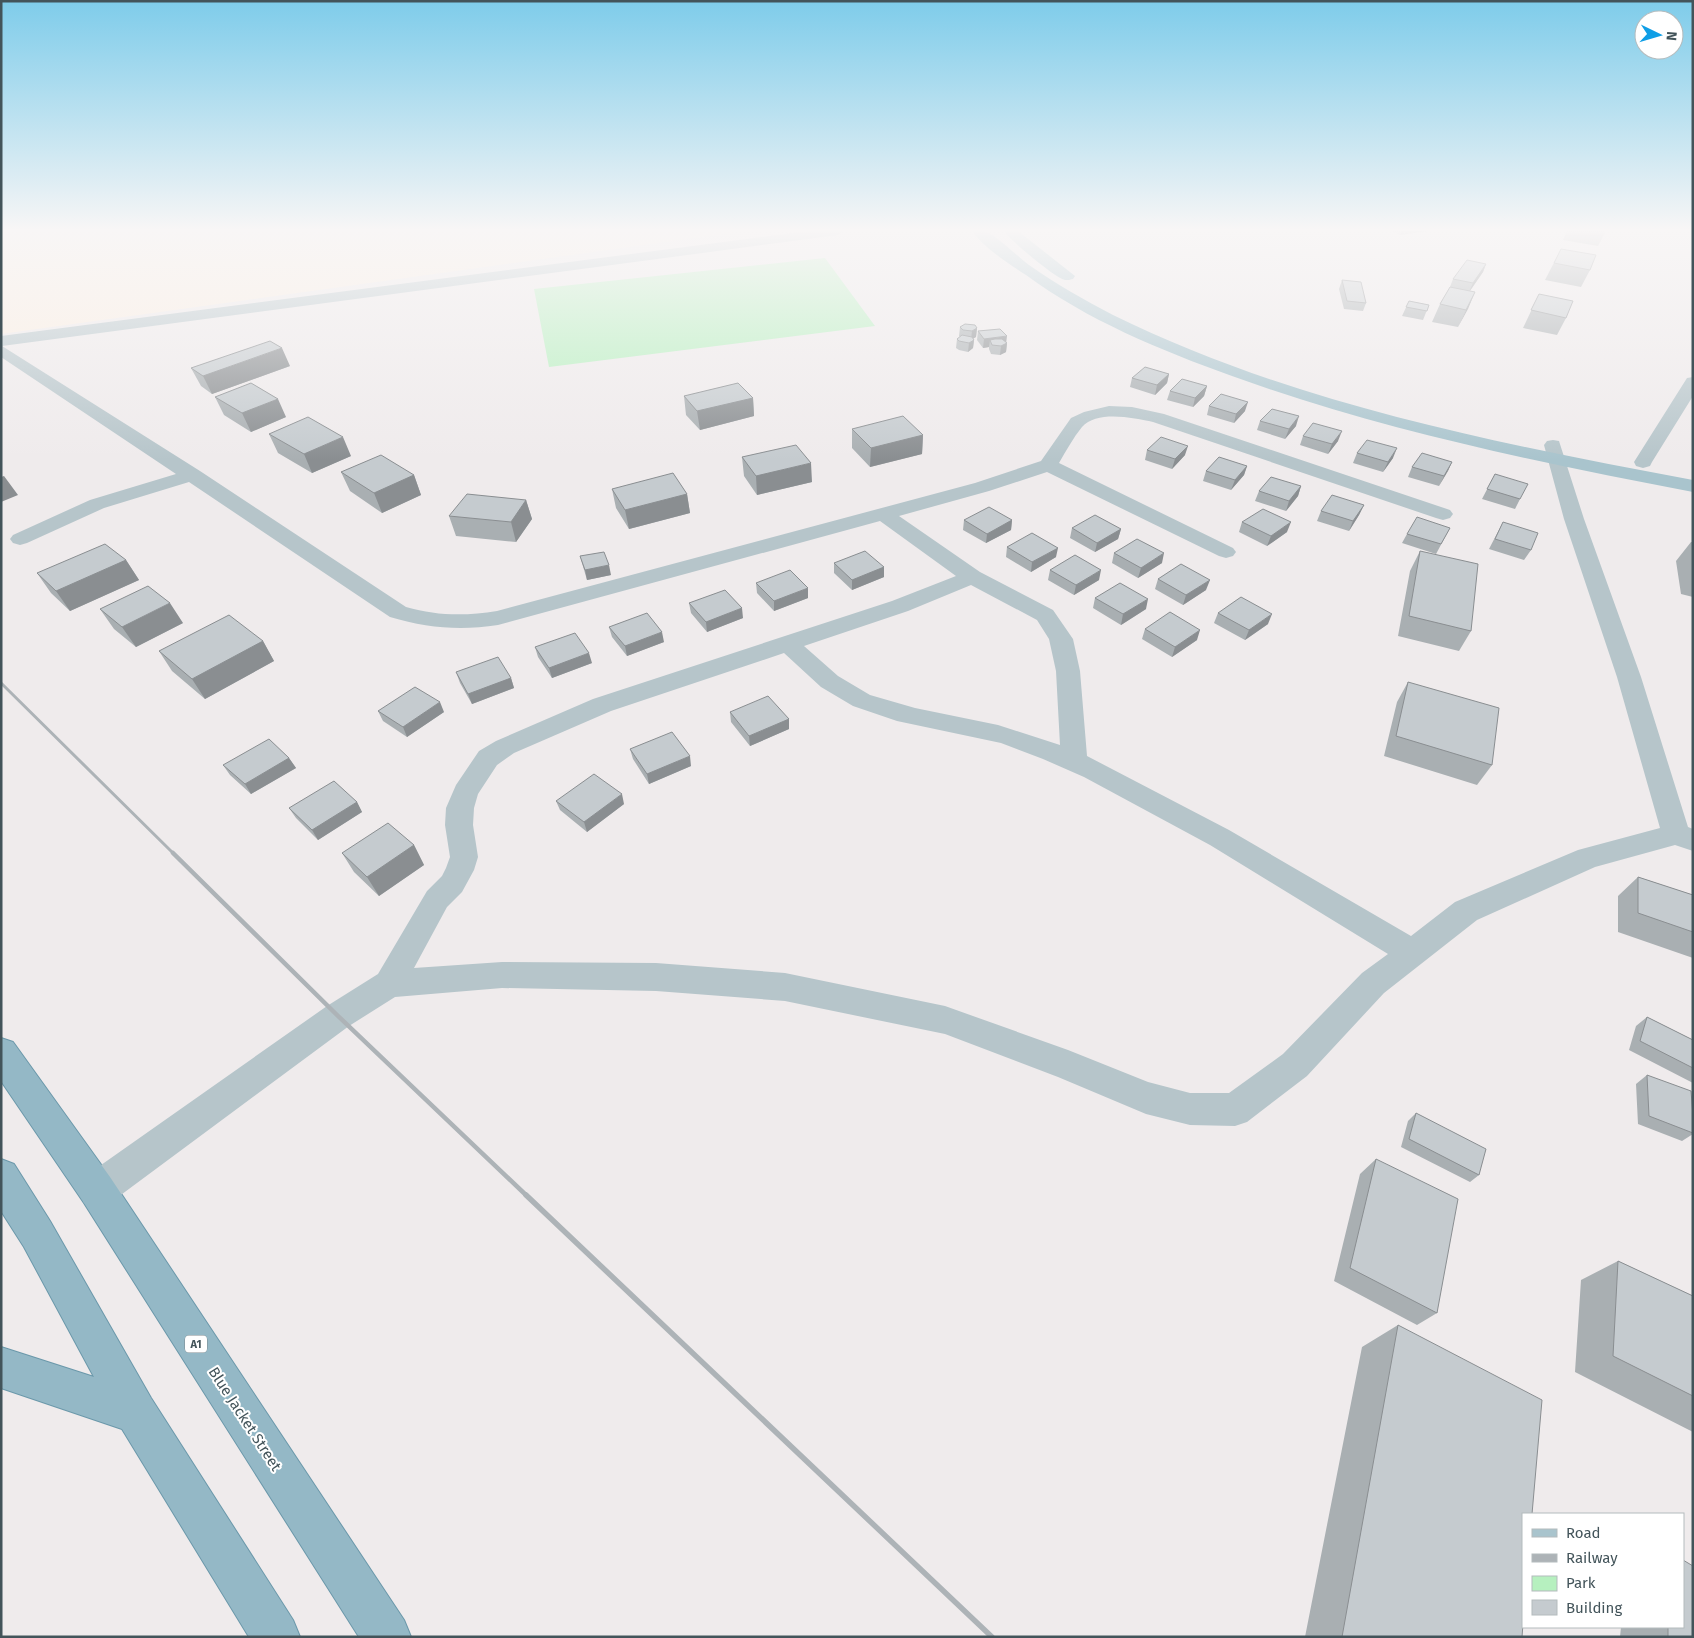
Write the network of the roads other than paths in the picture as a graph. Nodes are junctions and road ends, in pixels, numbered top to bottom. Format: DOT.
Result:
graph roads {
  1 [pos="256,307"];
  2 [pos="1089,307"];
  3 [pos="1121,307"];
  4 [pos="1,341"];
  5 [pos="1,350"];
  6 [pos="1693,382"];
  7 [pos="1554,452"];
  8 [pos="1643,462"];
  9 [pos="1048,465"];
  10 [pos="1693,472"];
  11 [pos="193,475"];
  12 [pos="1693,486"];
  13 [pos="882,513"];
  14 [pos="1443,514"];
  15 [pos="20,539"];
  16 [pos="1226,552"];
  17 [pos="972,577"];
  18 [pos="788,643"];
  19 [pos="1074,761"];
  20 [pos="1684,837"];
  21 [pos="1412,953"];
  22 [pos="389,984"];
  23 [pos="1,1053"];
  24 [pos="1,1177"];
  25 [pos="97,1190"];
  26 [pos="1,1367"];
  27 [pos="136,1413"];
  28 [pos="276,1637"];
  29 [pos="387,1637"];
  1 -- 4 [label="street"];
  2 -- 7 [label="main road"];
  3 -- 7 [label="main road"];
  5 -- 11 [label="street"];
  6 -- 8 [label="street"];
  7 -- 8 [label="main road"];
  7 -- 12 [label="main road"];
  7 -- 20 [label="street"];
  8 -- 10 [label="main road"];
  9 -- 13 [label="street"];
  9 -- 14 [label="street"];
  9 -- 16 [label="street"];
  11 -- 13 [label="street"];
  11 -- 15 [label="street"];
  13 -- 17 [label="street"];
  17 -- 18 [label="street"];
  17 -- 19 [label="street"];
  18 -- 19 [label="street"];
  18 -- 22 [label="street"];
  19 -- 21 [label="street"];
  20 -- 21 [label="street"];
  21 -- 22 [label="street"];
  22 -- 25 [label="street"];
  23 -- 25 [label="highway, Blue Jacket Street / A1"];
  24 -- 27 [label="highway"];
  25 -- 29 [label="highway, Blue Jacket Street / A1"];
  26 -- 27 [label="highway"];
  27 -- 28 [label="highway"];
}
